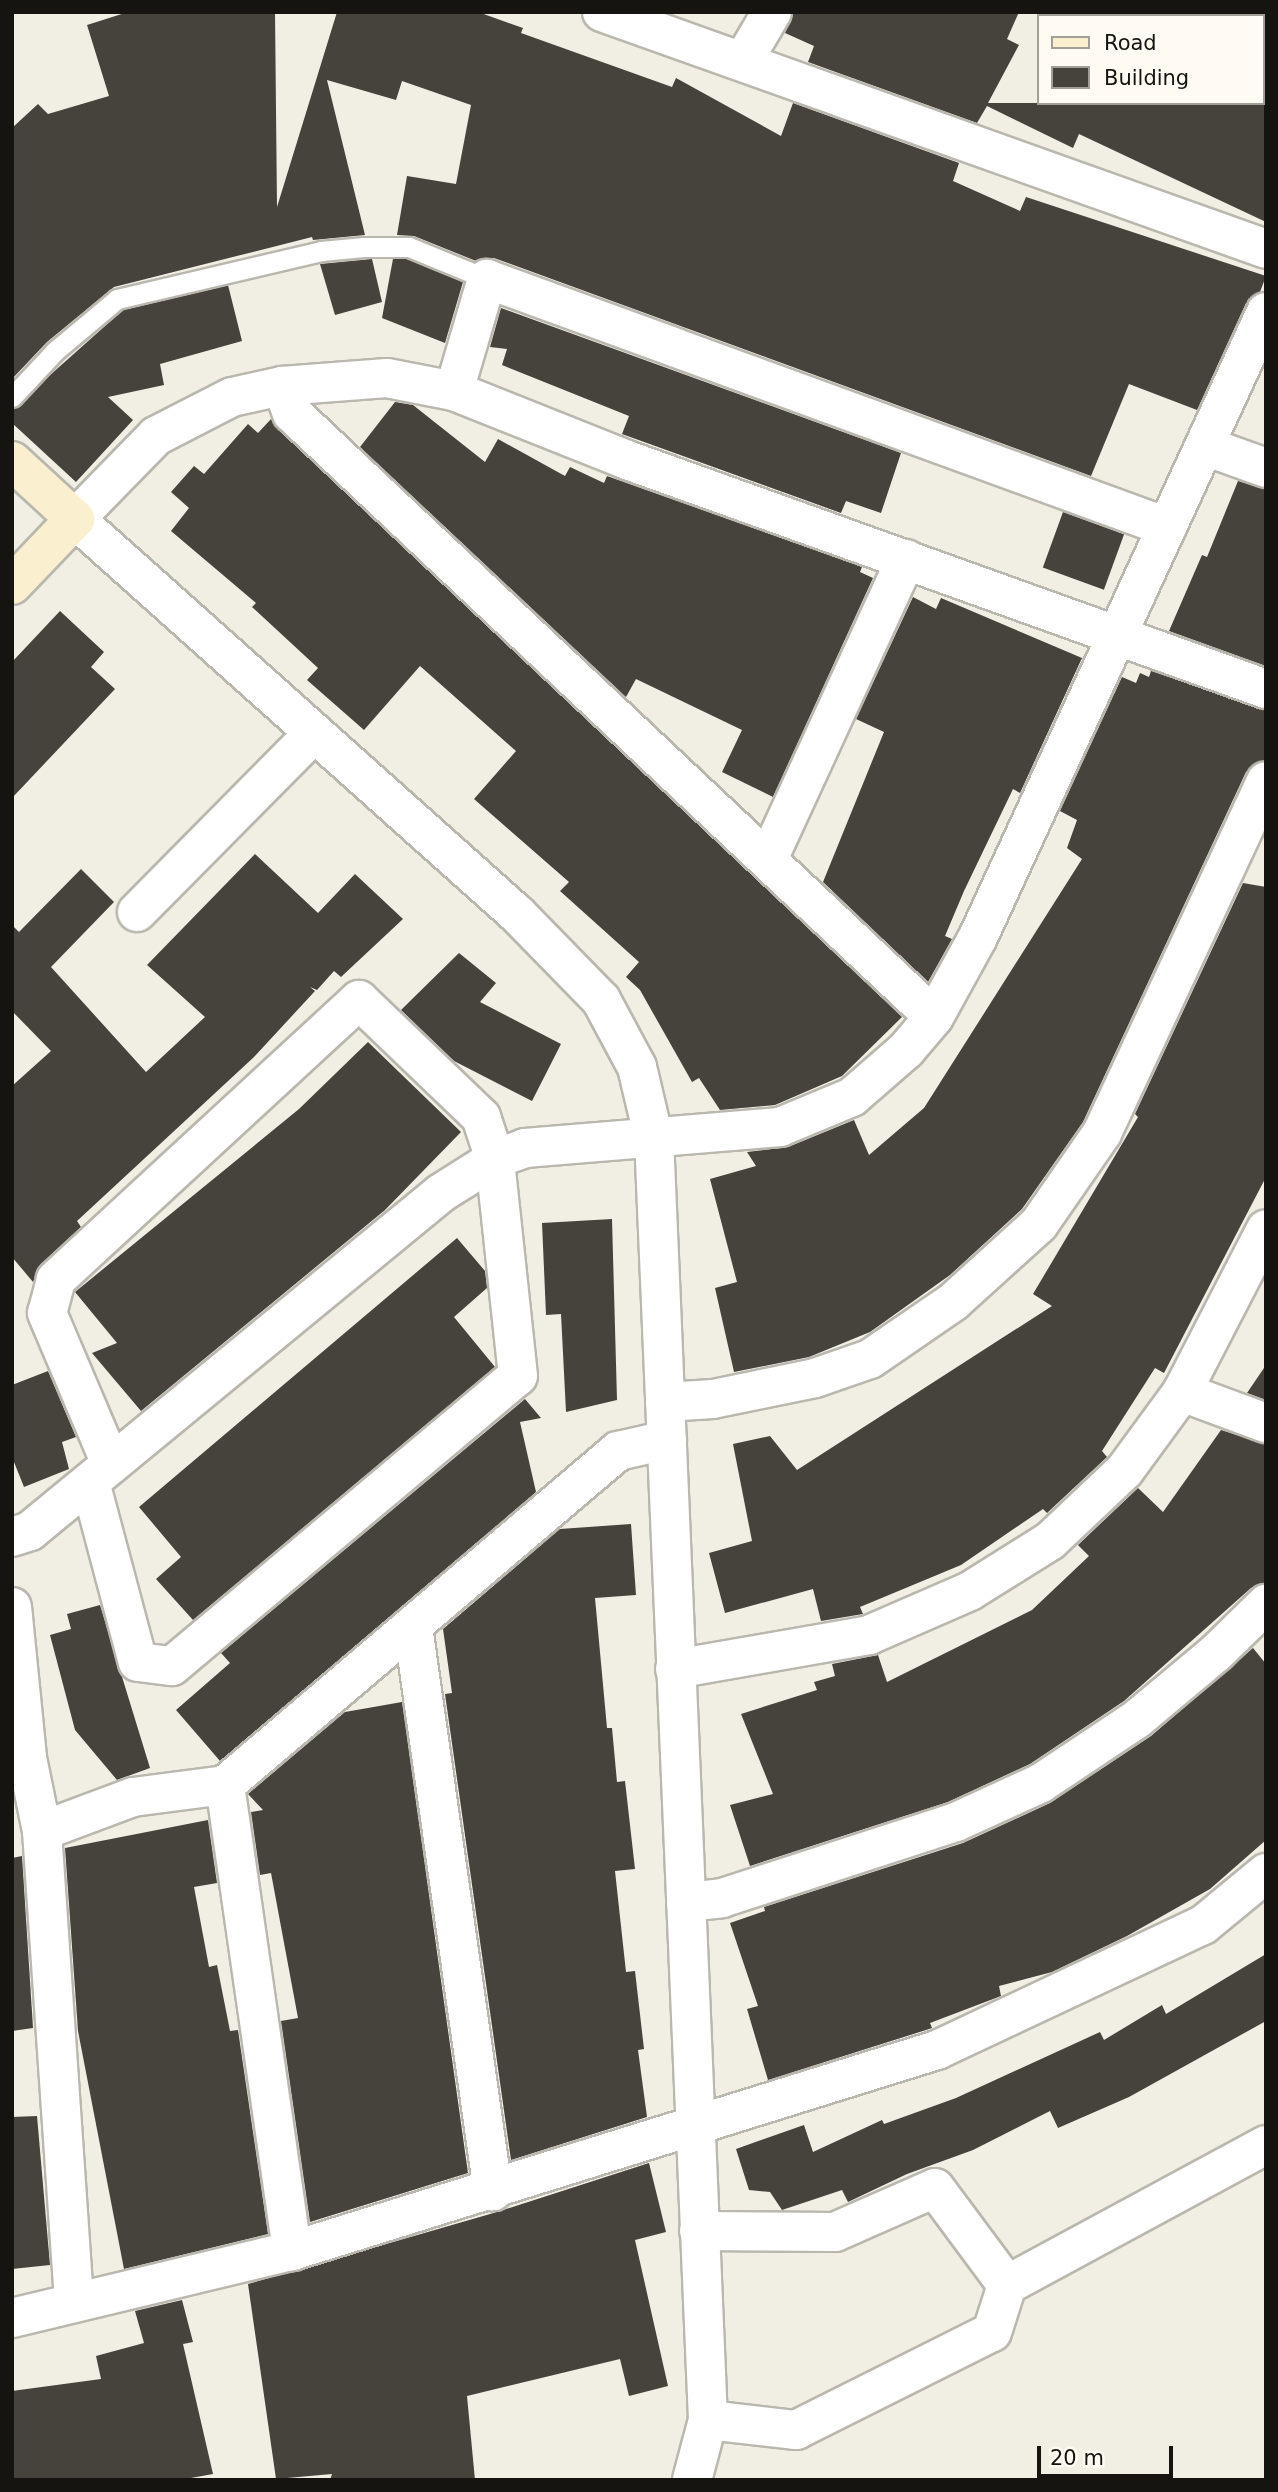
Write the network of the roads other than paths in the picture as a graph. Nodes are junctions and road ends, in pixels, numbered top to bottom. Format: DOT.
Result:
graph roads {
  1 [pos="772,12"];
  2 [pos="614,14"];
  3 [pos="743,61"];
  4 [pos="1266,249"];
  5 [pos="487,279"];
  6 [pos="1266,312"];
  7 [pos="282,386"];
  8 [pos="454,391"];
  9 [pos="12,397"];
  10 [pos="1205,446"];
  11 [pos="12,461"];
  12 [pos="1266,468"];
  13 [pos="75,519"];
  14 [pos="1167,527"];
  15 [pos="906,559"];
  16 [pos="12,585"];
  17 [pos="1118,634"];
  18 [pos="1266,689"];
  19 [pos="314,733"];
  20 [pos="1266,781"];
  21 [pos="769,857"];
  22 [pos="137,912"];
  23 [pos="934,1017"];
  24 [pos="654,1139"];
  25 [pos="495,1160"];
  26 [pos="1266,1229"];
  27 [pos="1182,1392"];
  28 [pos="665,1402"];
  29 [pos="1266,1423"];
  30 [pos="667,1440"];
  31 [pos="100,1473"];
  32 [pos="12,1537"];
  33 [pos="1266,1604"];
  34 [pos="12,1607"];
  35 [pos="413,1627"];
  36 [pos="676,1669"];
  37 [pos="19,1759"];
  38 [pos="225,1785"];
  39 [pos="42,1832"];
  40 [pos="1266,1872"];
  41 [pos="685,1902"];
  42 [pos="695,2128"];
  43 [pos="1266,2145"];
  44 [pos="493,2191"];
  45 [pos="699,2231"];
  46 [pos="292,2251"];
  47 [pos="1007,2285"];
  48 [pos="74,2302"];
  49 [pos="12,2318"];
  50 [pos="708,2420"];
  51 [pos="692,2480"];
  1 -- 3 [label="street"];
  2 -- 3 [label="street"];
  3 -- 4 [label="street"];
  5 -- 8 [label="street"];
  5 -- 9 [label="lane"];
  5 -- 14 [label="street"];
  6 -- 10 [label="street"];
  7 -- 8 [label="street"];
  7 -- 13 [label="street"];
  7 -- 21 [label="street"];
  8 -- 15 [label="street"];
  10 -- 12 [label="street"];
  10 -- 14 [label="street"];
  11 -- 13 [label="street"];
  13 -- 16 [label="street"];
  13 -- 19 [label="street"];
  14 -- 17 [label="street"];
  15 -- 17 [label="street"];
  15 -- 21 [label="street"];
  17 -- 18 [label="street"];
  17 -- 23 [label="street"];
  19 -- 22 [label="street"];
  19 -- 24 [label="street"];
  20 -- 28 [label="street"];
  21 -- 23 [label="street"];
  23 -- 24 [label="street"];
  24 -- 25 [label="street"];
  24 -- 28 [label="street"];
  25 -- 31 [label="street"];
  25 -- 31 [label="street"];
  25 -- 31 [label="street"];
  26 -- 27 [label="street"];
  27 -- 29 [label="street"];
  27 -- 36 [label="street"];
  28 -- 30 [label="street"];
  30 -- 35 [label="street"];
  30 -- 36 [label="street"];
  31 -- 32 [label="street"];
  33 -- 41 [label="street"];
  34 -- 37 [label="street"];
  35 -- 38 [label="street"];
  35 -- 44 [label="street"];
  36 -- 41 [label="street"];
  37 -- 39 [label="street"];
  38 -- 39 [label="street"];
  38 -- 46 [label="street"];
  39 -- 48 [label="street"];
  40 -- 42 [label="street"];
  41 -- 42 [label="street"];
  42 -- 44 [label="street"];
  42 -- 45 [label="street"];
  43 -- 47 [label="street"];
  44 -- 46 [label="street"];
  45 -- 47 [label="street"];
  45 -- 50 [label="street"];
  46 -- 48 [label="street"];
  47 -- 50 [label="street"];
  48 -- 49 [label="street"];
  50 -- 51 [label="street"];
}
